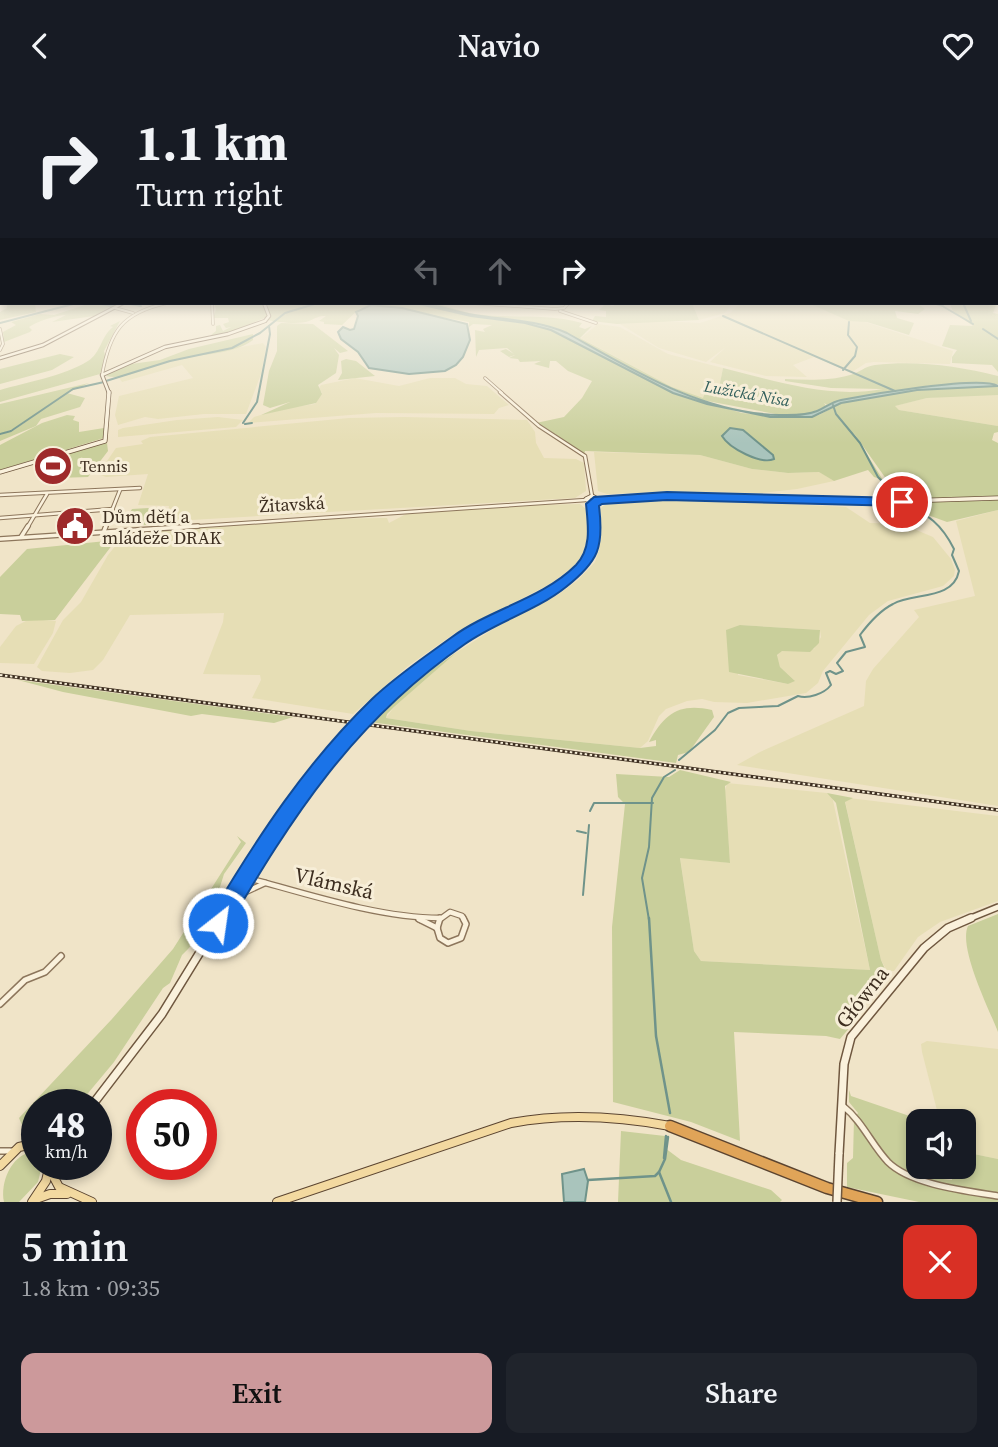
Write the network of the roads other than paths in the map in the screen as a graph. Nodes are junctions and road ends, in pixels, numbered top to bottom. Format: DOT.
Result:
graph roads {
  1 [pos="53,340"];
  2 [pos="112,340"];
  3 [pos="200,340"];
  4 [pos="0,358"];
  5 [pos="102,375"];
  6 [pos="485,378"];
  7 [pos="0,472"];
  8 [pos="140,488"];
  9 [pos="120,490"];
  10 [pos="48,493"];
  11 [pos="0,495"];
  12 [pos="592,496"];
  13 [pos="998,498"];
  14 [pos="599,500"];
  15 [pos="586,501"];
  16 [pos="593,504"];
  17 [pos="113,509"];
  18 [pos="34,515"];
  19 [pos="0,517"];
  20 [pos="104,531"];
  21 [pos="21,537"];
  22 [pos="0,539"];
  23 [pos="244,877"];
  24 [pos="267,883"];
  25 [pos="228,905"];
  26 [pos="998,907"];
  27 [pos="418,918"];
  28 [pos="440,918"];
  29 [pos="437,928"];
  30 [pos="61,956"];
  31 [pos="0,1005"];
  32 [pos="105,1089"];
  33 [pos="841,1105"];
  34 [pos="670,1126"];
  35 [pos="21,1147"];
  36 [pos="0,1151"];
  37 [pos="14,1151"];
  38 [pos="0,1165"];
  39 [pos="46,1180"];
  40 [pos="53,1180"];
  41 [pos="323,1189"];
  42 [pos="70,1195"];
  43 [pos="998,1196"];
  44 [pos="33,1201"];
  45 [pos="92,1202"];
  46 [pos="277,1202"];
  47 [pos="837,1202"];
  48 [pos="877,1202"];
  1 -- 4 [label="main road"];
  2 -- 5 [label="street"];
  3 -- 5 [label="main road"];
  5 -- 7 [label="main road"];
  6 -- 12 [label="street"];
  8 -- 9 [label="street"];
  9 -- 10 [label="street"];
  9 -- 17 [label="street"];
  10 -- 11 [label="street"];
  10 -- 18 [label="street"];
  12 -- 14 [label="main road"];
  12 -- 15 [label="main road"];
  13 -- 14 [label="main road"];
  14 -- 16 [label="main road"];
  15 -- 16 [label="main road"];
  15 -- 20 [label="street, Žitavská"];
  16 -- 23 [label="main road, bridge"];
  17 -- 18 [label="street"];
  17 -- 20 [label="street"];
  18 -- 19 [label="street"];
  18 -- 21 [label="street"];
  20 -- 21 [label="street, Žitavská"];
  21 -- 22 [label="street, Žitavská"];
  23 -- 24 [label="street, Vlámská"];
  23 -- 25 [label="main road"];
  24 -- 25 [label="street"];
  24 -- 27 [label="street, Vlámská"];
  25 -- 32 [label="main road"];
  26 -- 33 [label="main road, Główna"];
  27 -- 28 [label="street"];
  27 -- 29 [label="street"];
  28 -- 29 [label="street"];
  28 -- 29 [label="street"];
  30 -- 31 [label="street"];
  33 -- 43 [label="street"];
  33 -- 47 [label="main road, Główna, bridge"];
  34 -- 41 [label="main road"];
  34 -- 48 [label="highway"];
  35 -- 37 [label="main road"];
  36 -- 37 [label="street"];
  37 -- 38 [label="main road"];
  39 -- 44 [label="main road"];
  40 -- 42 [label="main road"];
  41 -- 46 [label="main road"];
  42 -- 44 [label="main road"];
  42 -- 45 [label="main road"];
}
